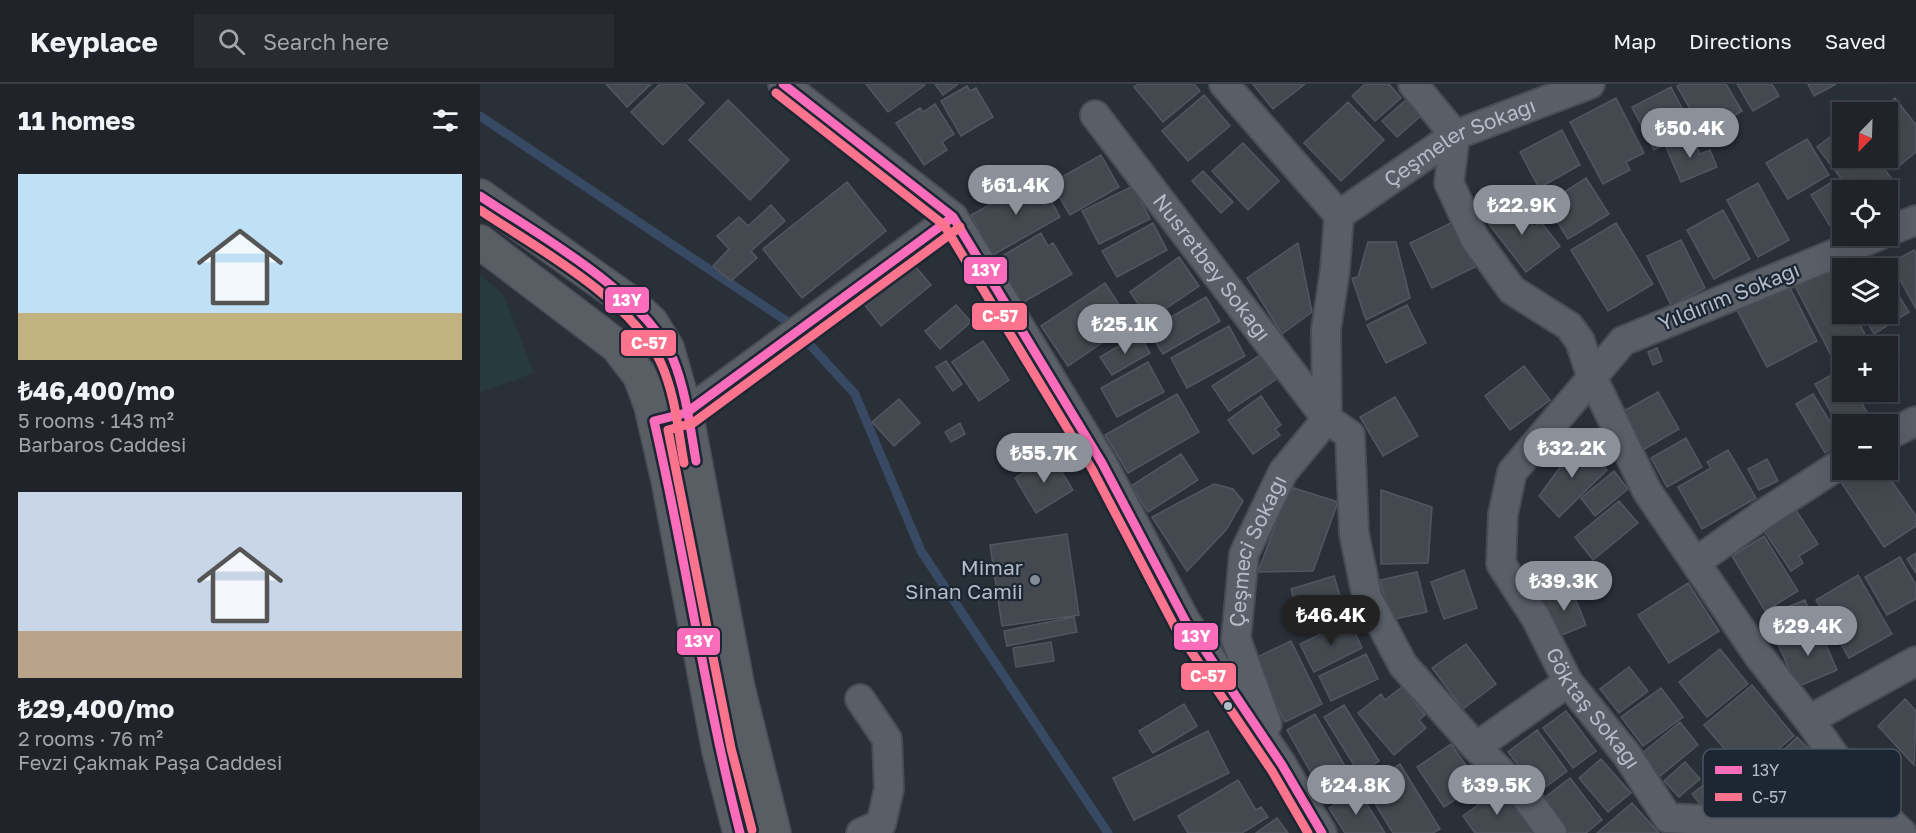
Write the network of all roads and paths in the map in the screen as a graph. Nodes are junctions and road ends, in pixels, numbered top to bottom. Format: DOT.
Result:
graph roads {
  1 [pos="1224,84"];
  2 [pos="1413,84"];
  3 [pos="1590,84"];
  4 [pos="793,87"];
  5 [pos="1095,115"];
  6 [pos="1455,135"];
  7 [pos="480,196"];
  8 [pos="1339,215"];
  9 [pos="953,217"];
  10 [pos="1916,220"];
  11 [pos="1898,227"];
  12 [pos="480,242"];
  13 [pos="1854,246"];
  14 [pos="1591,375"];
  15 [pos="686,413"];
  16 [pos="1327,419"];
  17 [pos="1916,421"];
  18 [pos="654,422"];
  19 [pos="1898,430"];
  20 [pos="1832,469"];
  21 [pos="1696,562"];
  22 [pos="1916,661"];
  23 [pos="1568,682"];
  24 [pos="860,699"];
  25 [pos="1809,720"];
  26 [pos="1476,747"];
  27 [pos="1830,749"];
  28 [pos="1282,765"];
  29 [pos="1886,818"];
  30 [pos="740,833"];
  31 [pos="774,833"];
  32 [pos="861,833"];
  33 [pos="1322,833"];
  34 [pos="1552,833"];
  35 [pos="1888,833"];
  36 [pos="1902,833"];
  1 -- 8 [label="street"];
  2 -- 6 [label="street"];
  3 -- 6 [label="street, Çeşmeler Sokağı"];
  4 -- 9 [label="street"];
  5 -- 16 [label="street, Nusretbey Sokağı"];
  6 -- 8 [label="street, Çeşmeler Sokağı"];
  6 -- 14 [label="street"];
  7 -- 15 [label="main road"];
  8 -- 16 [label="street"];
  9 -- 15 [label="street"];
  9 -- 28 [label="street"];
  10 -- 11 [label="street"];
  12 -- 18 [label="main road"];
  13 -- 14 [label="street, Yıldırım Sokağı"];
  14 -- 21 [label="street"];
  14 -- 23 [label="street, Göktaş Sokağı"];
  15 -- 18 [label="street"];
  15 -- 31 [label="main road"];
  16 -- 26 [label="street, Nusretbey Sokağı"];
  16 -- 28 [label="street, Çeşmeci Sokağı"];
  17 -- 19 [label="street"];
  18 -- 30 [label="main road"];
  20 -- 21 [label="street"];
  21 -- 25 [label="street"];
  22 -- 25 [label="street"];
  23 -- 26 [label="street"];
  23 -- 35 [label="street, Göktaş Sokağı"];
  24 -- 32 [label="street"];
  25 -- 27 [label="street"];
  26 -- 34 [label="street"];
  28 -- 33 [label="street"];
  29 -- 36 [label="street"];
}
